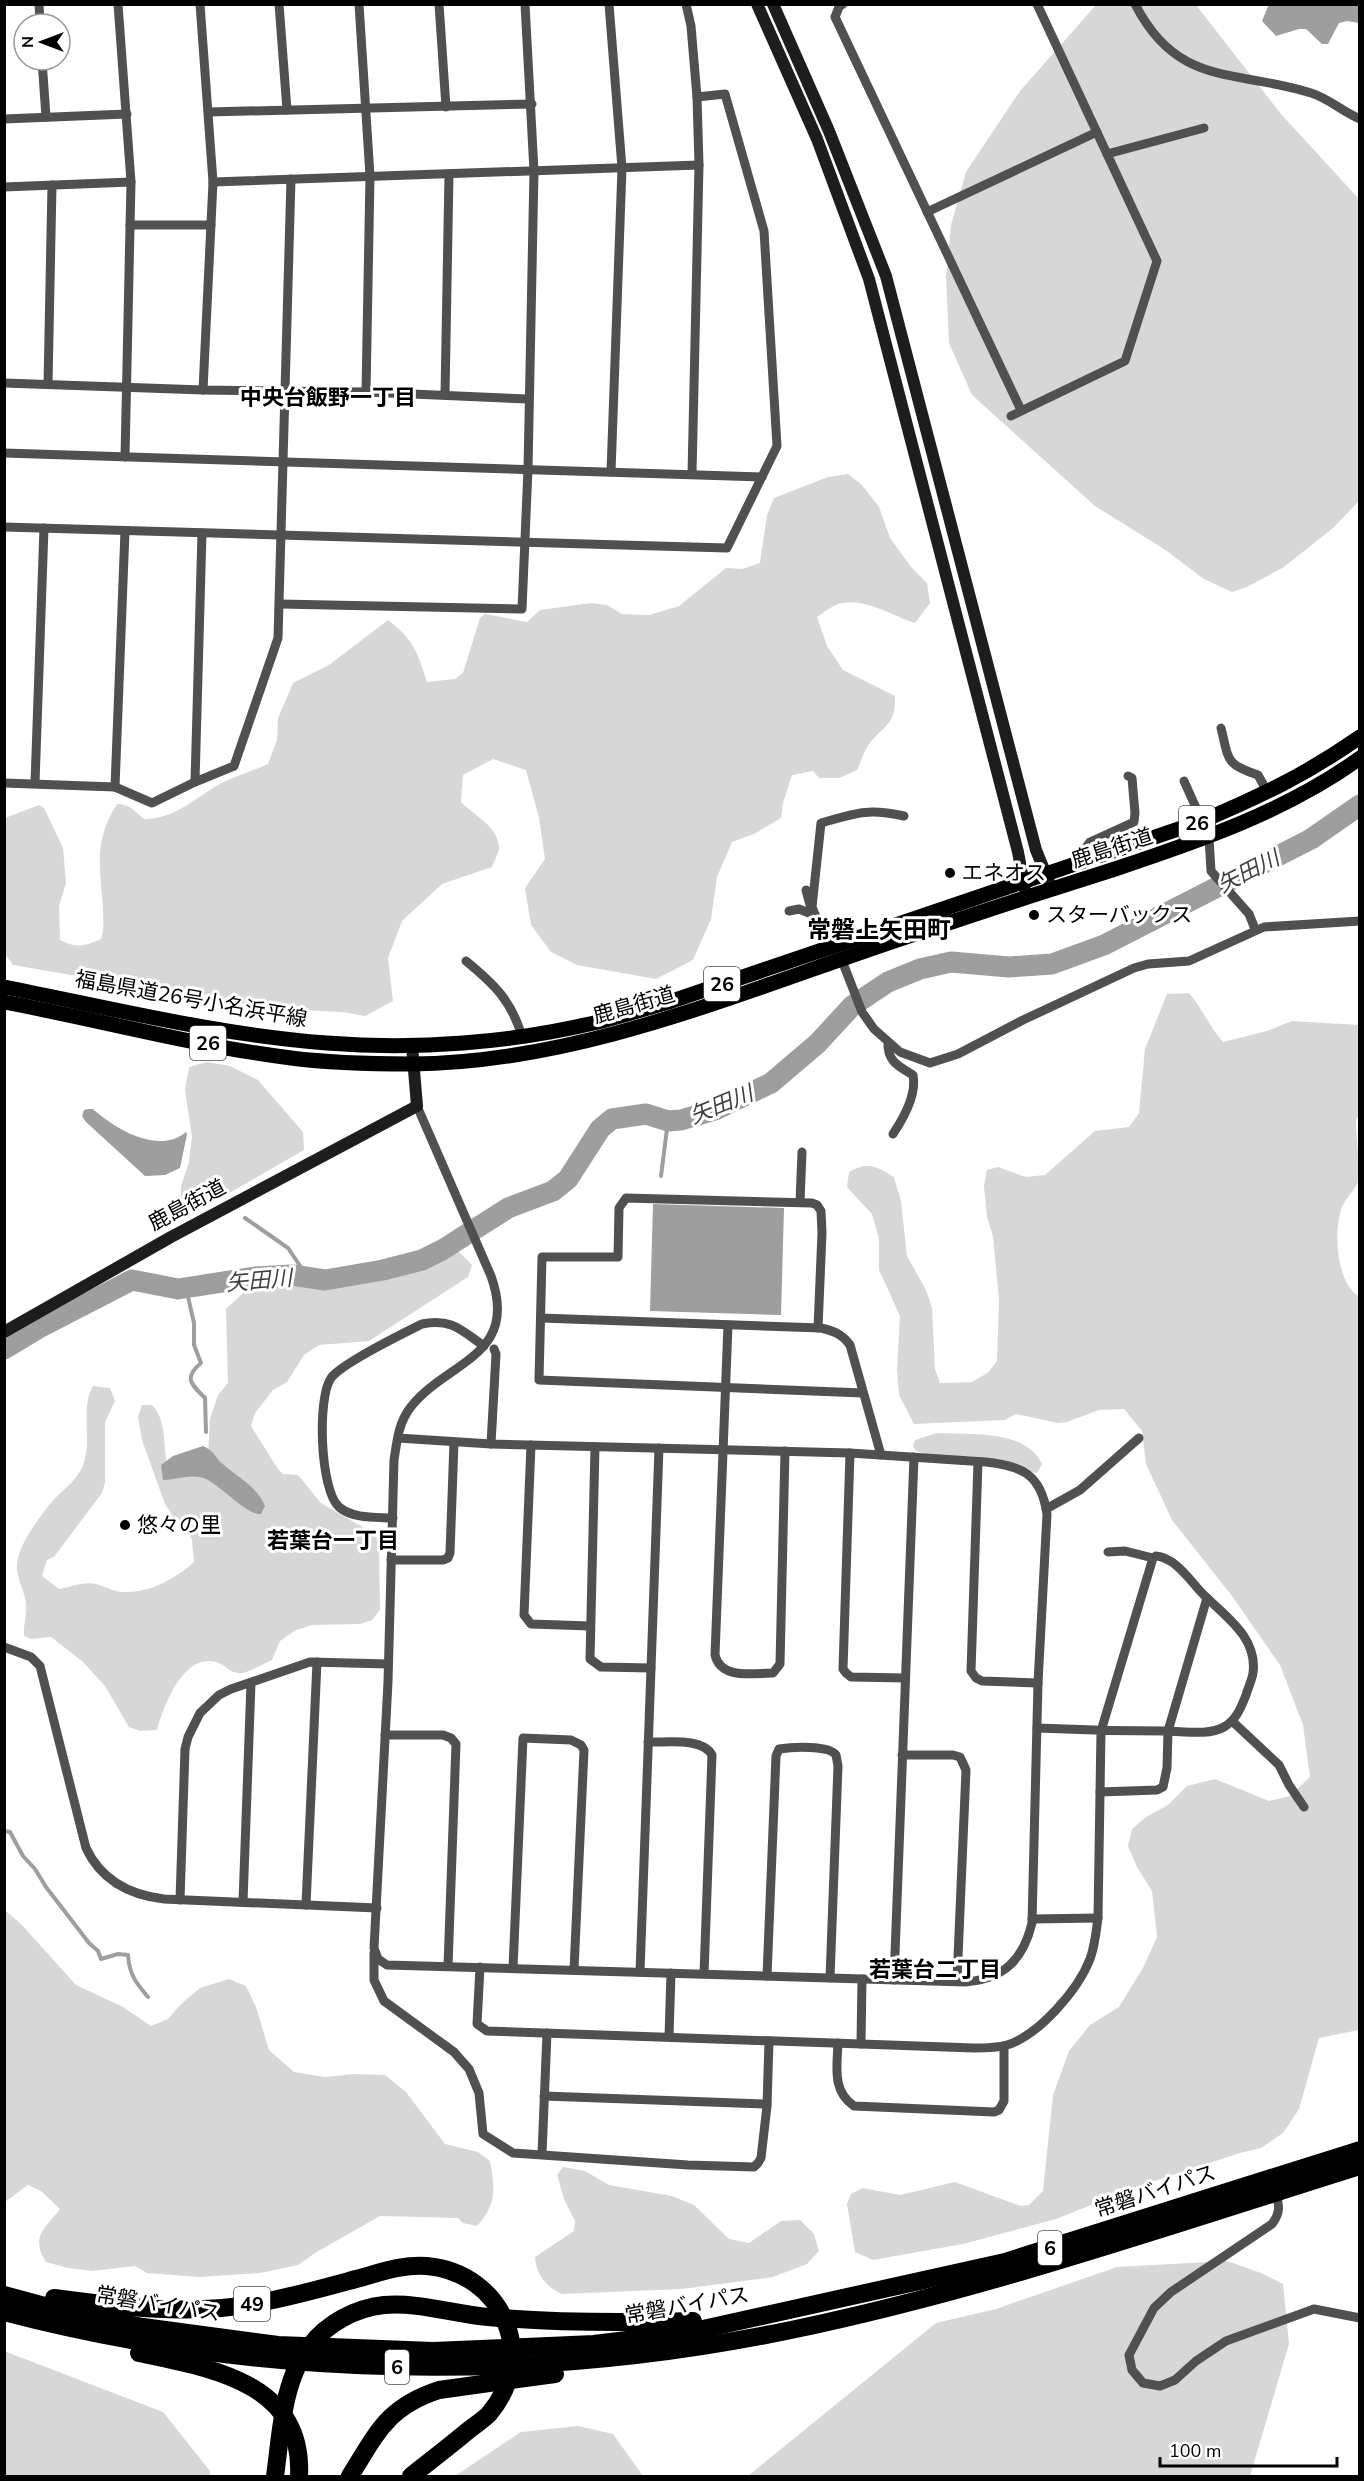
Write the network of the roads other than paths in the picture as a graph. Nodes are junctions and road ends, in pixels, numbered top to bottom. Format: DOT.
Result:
graph roads {
  1 [pos="118,4"];
  2 [pos="200,4"];
  3 [pos="279,4"];
  4 [pos="359,4"];
  5 [pos="439,4"];
  6 [pos="525,4"];
  7 [pos="609,4"];
  8 [pos="686,4"];
  9 [pos="757,4"];
  10 [pos="773,4"];
  11 [pos="843,4"];
  12 [pos="1037,4"];
  13 [pos="1135,4"];
  14 [pos="43,72"];
  15 [pos="697,97"];
  16 [pos="532,104"];
  17 [pos="446,107"];
  18 [pos="367,108"];
  19 [pos="287,110"];
  20 [pos="209,112"];
  21 [pos="127,114"];
  22 [pos="46,117"];
  23 [pos="1359,118"];
  24 [pos="4,119"];
  25 [pos="1204,128"];
  26 [pos="1096,132"];
  27 [pos="1107,154"];
  28 [pos="699,165"];
  29 [pos="622,168"];
  30 [pos="534,171"];
  31 [pos="450,174"];
  32 [pos="370,176"];
  33 [pos="291,179"];
  34 [pos="131,182"];
  35 [pos="213,182"];
  36 [pos="52,185"];
  37 [pos="4,187"];
  38 [pos="927,212"];
  39 [pos="130,225"];
  40 [pos="211,225"];
  41 [pos="4,383"];
  42 [pos="48,384"];
  43 [pos="126,388"];
  44 [pos="203,390"];
  45 [pos="285,391"];
  46 [pos="366,392"];
  47 [pos="445,395"];
  48 [pos="528,399"];
  49 [pos="1021,410"];
  50 [pos="1011,416"];
  51 [pos="4,453"];
  52 [pos="125,457"];
  53 [pos="283,462"];
  54 [pos="528,469"];
  55 [pos="612,472"];
  56 [pos="692,474"];
  57 [pos="762,477"];
  58 [pos="4,527"];
  59 [pos="44,528"];
  60 [pos="125,531"];
  61 [pos="202,533"];
  62 [pos="282,536"];
  63 [pos="525,542"];
  64 [pos="280,604"];
  65 [pos="1221,728"];
  66 [pos="1359,737"];
  67 [pos="1359,758"];
  68 [pos="1128,776"];
  69 [pos="1184,781"];
  70 [pos="195,782"];
  71 [pos="4,783"];
  72 [pos="35,783"];
  73 [pos="115,787"];
  74 [pos="1268,793"];
  75 [pos="904,816"];
  76 [pos="838,817"];
  77 [pos="823,818"];
  78 [pos="1202,821"];
  79 [pos="811,835"];
  80 [pos="1209,838"];
  81 [pos="817,854"];
  82 [pos="1090,860"];
  83 [pos="1047,873"];
  84 [pos="1052,889"];
  85 [pos="806,890"];
  86 [pos="1025,890"];
  87 [pos="789,911"];
  88 [pos="813,911"];
  89 [pos="1359,921"];
  90 [pos="1255,929"];
  91 [pos="825,939"];
  92 [pos="840,958"];
  93 [pos="466,961"];
  94 [pos="4,987"];
  95 [pos="4,1002"];
  96 [pos="522,1036"];
  97 [pos="888,1042"];
  98 [pos="412,1046"];
  99 [pos="413,1064"];
  100 [pos="417,1106"];
  101 [pos="893,1134"];
  102 [pos="802,1152"];
  103 [pos="800,1202"];
  104 [pos="541,1318"];
  105 [pos="728,1325"];
  106 [pos="818,1328"];
  107 [pos="4,1332"];
  108 [pos="484,1346"];
  109 [pos="494,1349"];
  110 [pos="726,1386"];
  111 [pos="863,1393"];
  112 [pos="398,1438"];
  113 [pos="1139,1438"];
  114 [pos="454,1442"];
  115 [pos="491,1444"];
  116 [pos="531,1445"];
  117 [pos="595,1447"];
  118 [pos="659,1448"];
  119 [pos="723,1450"];
  120 [pos="785,1451"];
  121 [pos="850,1453"];
  122 [pos="881,1455"];
  123 [pos="914,1457"];
  124 [pos="978,1462"];
  125 [pos="1046,1509"];
  126 [pos="393,1518"];
  127 [pos="1108,1551"];
  128 [pos="1153,1558"];
  129 [pos="392,1560"];
  130 [pos="1207,1598"];
  131 [pos="590,1626"];
  132 [pos="4,1647"];
  133 [pos="317,1662"];
  134 [pos="388,1664"];
  135 [pos="651,1668"];
  136 [pos="905,1678"];
  137 [pos="251,1683"];
  138 [pos="1038,1683"];
  139 [pos="1233,1722"];
  140 [pos="1037,1728"];
  141 [pos="1101,1731"];
  142 [pos="1168,1731"];
  143 [pos="385,1734"];
  144 [pos="648,1742"];
  145 [pos="902,1755"];
  146 [pos="1100,1792"];
  147 [pos="1304,1807"];
  148 [pos="180,1900"];
  149 [pos="243,1902"];
  150 [pos="306,1905"];
  151 [pos="377,1908"];
  152 [pos="1098,1918"];
  153 [pos="1032,1919"];
  154 [pos="374,1948"];
  155 [pos="448,1966"];
  156 [pos="480,1967"];
  157 [pos="513,1968"];
  158 [pos="574,1970"];
  159 [pos="640,1972"];
  160 [pos="671,1973"];
  161 [pos="704,1974"];
  162 [pos="767,1976"];
  163 [pos="830,1978"];
  164 [pos="862,1979"];
  165 [pos="894,1980"];
  166 [pos="957,1982"];
  167 [pos="547,2033"];
  168 [pos="669,2037"];
  169 [pos="769,2041"];
  170 [pos="838,2043"];
  171 [pos="861,2044"];
  172 [pos="1004,2046"];
  173 [pos="544,2096"];
  174 [pos="767,2104"];
  175 [pos="1359,2150"];
  176 [pos="542,2154"];
  177 [pos="1359,2166"];
  178 [pos="1276,2192"];
  179 [pos="4,2290"];
  180 [pos="4,2295"];
  181 [pos="4,2314"];
  182 [pos="1359,2318"];
  183 [pos="734,2320"];
  184 [pos="683,2349"];
  185 [pos="275,2476"];
  186 [pos="299,2476"];
  187 [pos="350,2476"];
  188 [pos="411,2476"];
  1 -- 21 [label="street"];
  2 -- 20 [label="street"];
  3 -- 19 [label="street"];
  4 -- 18 [label="street"];
  5 -- 17 [label="street"];
  6 -- 16 [label="street"];
  7 -- 29 [label="street"];
  8 -- 15 [label="street"];
  9 -- 86 [label="street"];
  10 -- 83 [label="street"];
  11 -- 38 [label="street"];
  12 -- 26 [label="street"];
  13 -- 23 [label="street"];
  14 -- 22 [label="street"];
  15 -- 28 [label="street"];
  15 -- 57 [label="street"];
  16 -- 17 [label="street"];
  16 -- 30 [label="street"];
  17 -- 18 [label="street"];
  18 -- 19 [label="street"];
  18 -- 32 [label="street"];
  19 -- 20 [label="street"];
  20 -- 35 [label="street"];
  21 -- 22 [label="street"];
  21 -- 34 [label="street"];
  22 -- 24 [label="street"];
  25 -- 27 [label="street"];
  26 -- 27 [label="street"];
  26 -- 38 [label="street"];
  27 -- 49 [label="street"];
  28 -- 29 [label="street"];
  28 -- 56 [label="street"];
  29 -- 30 [label="street"];
  29 -- 55 [label="street"];
  30 -- 31 [label="street"];
  30 -- 48 [label="street"];
  31 -- 32 [label="street"];
  31 -- 47 [label="street"];
  32 -- 33 [label="street"];
  32 -- 46 [label="street"];
  33 -- 35 [label="street"];
  33 -- 45 [label="street"];
  34 -- 36 [label="street"];
  34 -- 39 [label="street"];
  35 -- 40 [label="street"];
  36 -- 37 [label="street"];
  36 -- 42 [label="street"];
  38 -- 49 [label="street"];
  39 -- 40 [label="street"];
  39 -- 43 [label="street"];
  40 -- 44 [label="street"];
  41 -- 42 [label="street"];
  42 -- 43 [label="street"];
  43 -- 44 [label="street"];
  43 -- 52 [label="street"];
  44 -- 45 [label="street"];
  45 -- 46 [label="street"];
  45 -- 53 [label="street"];
  46 -- 47 [label="street"];
  47 -- 48 [label="street"];
  48 -- 54 [label="street"];
  49 -- 50 [label="street"];
  51 -- 52 [label="street"];
  52 -- 53 [label="street"];
  53 -- 54 [label="street"];
  53 -- 62 [label="street"];
  54 -- 55 [label="street"];
  54 -- 63 [label="street"];
  55 -- 56 [label="street"];
  56 -- 57 [label="street"];
  57 -- 63 [label="street"];
  58 -- 59 [label="street"];
  59 -- 60 [label="street"];
  59 -- 72 [label="street"];
  60 -- 61 [label="street"];
  60 -- 73 [label="street"];
  61 -- 62 [label="street"];
  61 -- 70 [label="street"];
  62 -- 63 [label="street"];
  62 -- 64 [label="street"];
  63 -- 64 [label="street"];
  64 -- 70 [label="street"];
  65 -- 74 [label="street"];
  66 -- 74 [label="main road, 福島県道26号小名浜平線 / 26"];
  67 -- 80 [label="main road, 鹿島街道 / 26"];
  68 -- 82 [label="street"];
  69 -- 78 [label="street"];
  70 -- 73 [label="street"];
  71 -- 72 [label="street"];
  72 -- 73 [label="street"];
  74 -- 78 [label="main road, 福島県道26号小名浜平線 / 26"];
  75 -- 76 [label="street"];
  76 -- 77 [label="street"];
  76 -- 81 [label="street"];
  78 -- 82 [label="main road, 福島県道26号小名浜平線 / 26"];
  79 -- 81 [label="street"];
  80 -- 84 [label="main road, 鹿島街道 / 26"];
  80 -- 90 [label="street"];
  81 -- 88 [label="street"];
  82 -- 83 [label="main road, 福島県道26号小名浜平線 / 26"];
  83 -- 84 [label="street"];
  83 -- 86 [label="main road, 福島県道26号小名浜平線 / 26"];
  84 -- 86 [label="main road, 鹿島街道 / 26"];
  85 -- 88 [label="street"];
  86 -- 92 [label="main road, 鹿島街道 / 26"];
  86 -- 96 [label="main road, 福島県道26号小名浜平線 / 26"];
  87 -- 88 [label="street"];
  88 -- 91 [label="street"];
  89 -- 90 [label="street"];
  90 -- 97 [label="street"];
  92 -- 97 [label="street"];
  92 -- 99 [label="main road, 鹿島街道 / 26"];
  93 -- 96 [label="street"];
  94 -- 98 [label="main road, 福島県道26号小名浜平線 / 26"];
  95 -- 99 [label="main road, 26"];
  96 -- 98 [label="main road, 福島県道26号小名浜平線 / 26"];
  97 -- 101 [label="street"];
  98 -- 99 [label="street"];
  99 -- 100 [label="street"];
  100 -- 107 [label="street, 鹿島街道"];
  100 -- 108 [label="street"];
  102 -- 103 [label="street"];
  103 -- 104 [label="street"];
  103 -- 106 [label="street"];
  104 -- 105 [label="street"];
  104 -- 110 [label="street"];
  105 -- 106 [label="street"];
  105 -- 110 [label="street"];
  106 -- 111 [label="street"];
  108 -- 112 [label="street"];
  108 -- 126 [label="street"];
  109 -- 115 [label="street"];
  110 -- 111 [label="street"];
  110 -- 119 [label="street"];
  111 -- 122 [label="street"];
  112 -- 114 [label="street"];
  112 -- 126 [label="street"];
  113 -- 125 [label="street"];
  114 -- 115 [label="street"];
  114 -- 129 [label="street"];
  115 -- 116 [label="street"];
  116 -- 117 [label="street"];
  116 -- 131 [label="street"];
  117 -- 118 [label="street"];
  117 -- 131 [label="street"];
  118 -- 119 [label="street"];
  118 -- 135 [label="street"];
  119 -- 120 [label="street"];
  119 -- 120 [label="street"];
  120 -- 121 [label="street"];
  121 -- 122 [label="street"];
  121 -- 136 [label="street"];
  122 -- 123 [label="street"];
  123 -- 124 [label="street"];
  123 -- 136 [label="street"];
  124 -- 125 [label="street"];
  124 -- 138 [label="street"];
  125 -- 138 [label="street"];
  126 -- 129 [label="street"];
  127 -- 128 [label="street"];
  128 -- 130 [label="street"];
  128 -- 141 [label="street"];
  129 -- 134 [label="street"];
  130 -- 139 [label="street"];
  130 -- 142 [label="street"];
  131 -- 135 [label="street"];
  132 -- 148 [label="street"];
  133 -- 134 [label="street"];
  133 -- 137 [label="street"];
  133 -- 150 [label="street"];
  134 -- 143 [label="street"];
  135 -- 144 [label="street"];
  136 -- 145 [label="street"];
  137 -- 148 [label="street"];
  137 -- 149 [label="street"];
  138 -- 140 [label="street"];
  139 -- 142 [label="street"];
  139 -- 147 [label="street"];
  140 -- 141 [label="street"];
  140 -- 153 [label="street"];
  141 -- 142 [label="street"];
  141 -- 146 [label="street"];
  142 -- 146 [label="street"];
  143 -- 151 [label="street"];
  143 -- 155 [label="street"];
  144 -- 159 [label="street"];
  144 -- 161 [label="street"];
  145 -- 165 [label="street"];
  145 -- 166 [label="street"];
  146 -- 152 [label="street"];
  148 -- 149 [label="street"];
  149 -- 150 [label="street"];
  150 -- 151 [label="street"];
  151 -- 154 [label="street"];
  152 -- 153 [label="street"];
  152 -- 172 [label="street"];
  153 -- 166 [label="street"];
  154 -- 155 [label="street"];
  154 -- 176 [label="street"];
  155 -- 156 [label="street"];
  156 -- 157 [label="street"];
  156 -- 167 [label="street"];
  157 -- 158 [label="street"];
  157 -- 158 [label="street"];
  158 -- 159 [label="street"];
  159 -- 160 [label="street"];
  160 -- 161 [label="street"];
  160 -- 168 [label="street"];
  161 -- 162 [label="street"];
  162 -- 163 [label="street"];
  162 -- 163 [label="street"];
  163 -- 164 [label="street"];
  164 -- 165 [label="street"];
  164 -- 171 [label="street"];
  165 -- 166 [label="street"];
  167 -- 168 [label="street"];
  167 -- 173 [label="street"];
  168 -- 169 [label="street"];
  169 -- 170 [label="street"];
  169 -- 174 [label="street"];
  170 -- 171 [label="street"];
  170 -- 172 [label="street"];
  171 -- 172 [label="street"];
  173 -- 174 [label="street"];
  173 -- 176 [label="street"];
  174 -- 176 [label="street"];
  175 -- 183 [label="highway, 常磐バイパス / 6"];
  177 -- 178 [label="highway, 常磐バイパス / 6"];
  178 -- 182 [label="street"];
  178 -- 184 [label="highway, 常磐バイパス / 6"];
  179 -- 188 [label="highway, 49"];
  180 -- 183 [label="highway, 常磐バイパス / 6"];
  181 -- 184 [label="highway, 常磐バイパス / 6"];
  181 -- 186 [label="highway"];
  183 -- 185 [label="highway"];
  184 -- 187 [label="highway"];
}
